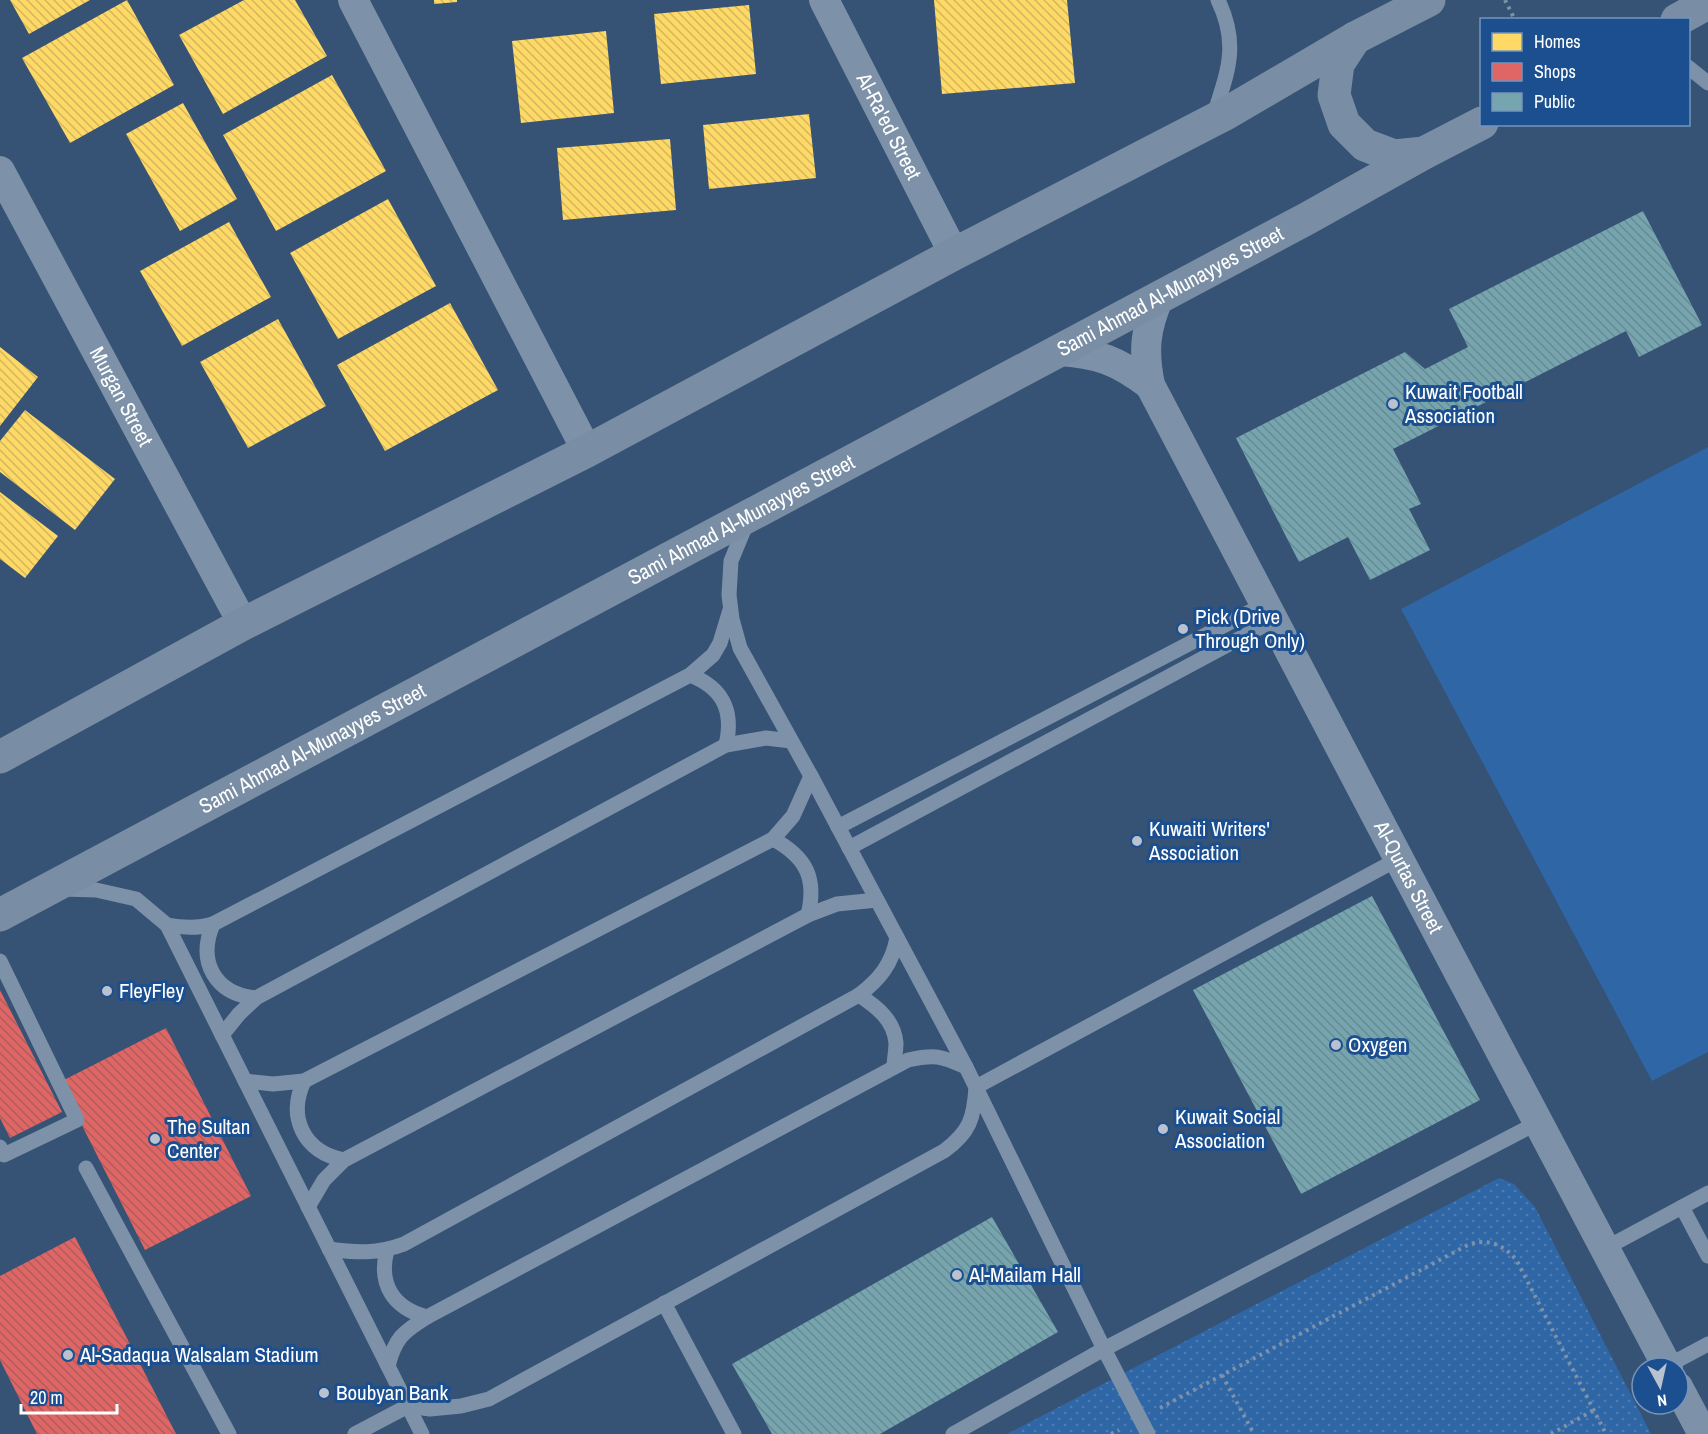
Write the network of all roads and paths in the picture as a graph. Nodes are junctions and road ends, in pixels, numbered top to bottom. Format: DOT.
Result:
graph roads {
  1 [pos="353,0"];
  2 [pos="824,0"];
  3 [pos="1218,0"];
  4 [pos="1429,0"];
  5 [pos="1505,0"];
  6 [pos="1708,3"];
  7 [pos="1514,18"];
  8 [pos="1681,18"];
  9 [pos="1355,39"];
  10 [pos="1690,68"];
  11 [pos="1708,83"];
  12 [pos="1212,121"];
  13 [pos="1480,124"];
  14 [pos="1424,153"];
  15 [pos="0,171"];
  16 [pos="954,254"];
  17 [pos="1159,297"];
  18 [pos="1058,351"];
  19 [pos="1150,385"];
  20 [pos="587,451"];
  21 [pos="749,517"];
  22 [pos="730,609"];
  23 [pos="1270,612"];
  24 [pos="243,624"];
  25 [pos="690,675"];
  26 [pos="791,741"];
  27 [pos="726,745"];
  28 [pos="0,757"];
  29 [pos="811,777"];
  30 [pos="838,827"];
  31 [pos="773,839"];
  32 [pos="849,848"];
  33 [pos="1400,858"];
  34 [pos="52,889"];
  35 [pos="877,900"];
  36 [pos="0,915"];
  37 [pos="808,915"];
  38 [pos="213,924"];
  39 [pos="167,925"];
  40 [pos="897,938"];
  41 [pos="0,961"];
  42 [pos="859,995"];
  43 [pos="256,998"];
  44 [pos="222,1035"];
  45 [pos="966,1067"];
  46 [pos="894,1068"];
  47 [pos="245,1081"];
  48 [pos="304,1081"];
  49 [pos="976,1087"];
  50 [pos="1537,1123"];
  51 [pos="0,1147"];
  52 [pos="344,1160"];
  53 [pos="86,1168"];
  54 [pos="1708,1193"];
  55 [pos="308,1207"];
  56 [pos="1682,1207"];
  57 [pos="329,1249"];
  58 [pos="1604,1249"];
  59 [pos="387,1250"];
  60 [pos="1708,1256"];
  61 [pos="664,1303"];
  62 [pos="427,1317"];
  63 [pos="1708,1344"];
  64 [pos="1104,1349"];
  65 [pos="1661,1356"];
  66 [pos="1690,1359"];
  67 [pos="388,1366"];
  68 [pos="1222,1375"];
  69 [pos="408,1406"];
  70 [pos="1594,1410"];
  71 [pos="1690,1410"];
  72 [pos="1140,1418"];
  73 [pos="229,1434"];
  74 [pos="355,1434"];
  75 [pos="422,1434"];
  76 [pos="734,1434"];
  77 [pos="953,1434"];
  78 [pos="1111,1434"];
  79 [pos="1148,1434"];
  80 [pos="1254,1434"];
  81 [pos="1551,1434"];
  82 [pos="1606,1434"];
  83 [pos="1703,1434"];
  1 -- 20 [label="street"];
  2 -- 16 [label="street, Al-Ra'ed Street"];
  3 -- 12 [label="lane"];
  4 -- 9 [label="main road"];
  5 -- 7 [label="path"];
  6 -- 8 [label="main road"];
  9 -- 12 [label="main road"];
  9 -- 14 [label="main road"];
  10 -- 11 [label="lane"];
  12 -- 16 [label="main road"];
  13 -- 14 [label="main road, Sami Ahmad Al-Munayyes Street"];
  14 -- 17 [label="main road, Sami Ahmad Al-Munayyes Street"];
  15 -- 24 [label="street, Murgan Street"];
  16 -- 20 [label="main road"];
  17 -- 18 [label="main road, Sami Ahmad Al-Munayyes Street"];
  17 -- 19 [label="street, Al-Qurtas Street"];
  18 -- 19 [label="street, Al-Qurtas Street"];
  18 -- 21 [label="main road, Sami Ahmad Al-Munayyes Street"];
  19 -- 23 [label="street, Al-Qurtas Street"];
  20 -- 24 [label="main road"];
  21 -- 22 [label="lane"];
  21 -- 34 [label="main road, Sami Ahmad Al-Munayyes Street"];
  22 -- 25 [label="lane"];
  22 -- 26 [label="lane"];
  23 -- 30 [label="lane"];
  23 -- 32 [label="lane"];
  23 -- 33 [label="street, Al-Qurtas Street"];
  24 -- 28 [label="main road"];
  25 -- 27 [label="lane"];
  25 -- 38 [label="lane"];
  26 -- 27 [label="lane"];
  26 -- 29 [label="lane"];
  27 -- 43 [label="lane"];
  29 -- 30 [label="lane"];
  29 -- 31 [label="lane"];
  30 -- 32 [label="lane"];
  31 -- 37 [label="lane"];
  31 -- 48 [label="lane"];
  32 -- 35 [label="lane"];
  33 -- 49 [label="lane"];
  33 -- 50 [label="street, Al-Qurtas Street"];
  34 -- 36 [label="main road, Sami Ahmad Al-Munayyes Street"];
  34 -- 39 [label="lane"];
  35 -- 37 [label="lane"];
  35 -- 40 [label="lane"];
  37 -- 52 [label="lane"];
  38 -- 39 [label="lane"];
  38 -- 43 [label="lane"];
  39 -- 44 [label="lane"];
  40 -- 42 [label="lane"];
  40 -- 45 [label="lane"];
  41 -- 51 [label="lane"];
  42 -- 46 [label="lane"];
  42 -- 59 [label="lane"];
  43 -- 44 [label="lane"];
  44 -- 47 [label="lane"];
  45 -- 46 [label="lane"];
  45 -- 49 [label="lane"];
  46 -- 62 [label="lane"];
  47 -- 48 [label="lane"];
  47 -- 55 [label="lane"];
  48 -- 52 [label="lane"];
  49 -- 61 [label="lane"];
  49 -- 64 [label="lane"];
  50 -- 58 [label="street, Al-Qurtas Street"];
  50 -- 64 [label="lane"];
  52 -- 55 [label="lane"];
  53 -- 73 [label="lane"];
  54 -- 56 [label="lane"];
  55 -- 57 [label="lane"];
  56 -- 58 [label="lane"];
  56 -- 60 [label="lane"];
  57 -- 59 [label="lane"];
  57 -- 67 [label="lane"];
  58 -- 65 [label="street, Al-Qurtas Street"];
  59 -- 62 [label="lane"];
  61 -- 69 [label="lane"];
  61 -- 76 [label="lane"];
  62 -- 67 [label="lane"];
  63 -- 66 [label="lane"];
  64 -- 72 [label="lane"];
  64 -- 77 [label="lane"];
  67 -- 69 [label="lane"];
  68 -- 70 [label="path"];
  68 -- 72 [label="path"];
  68 -- 80 [label="path"];
  69 -- 74 [label="lane"];
  69 -- 75 [label="lane"];
  70 -- 81 [label="path"];
  70 -- 82 [label="path"];
  71 -- 83 [label="street, Al-Qurtas Street"];
  72 -- 78 [label="path"];
  72 -- 79 [label="lane"];
}
